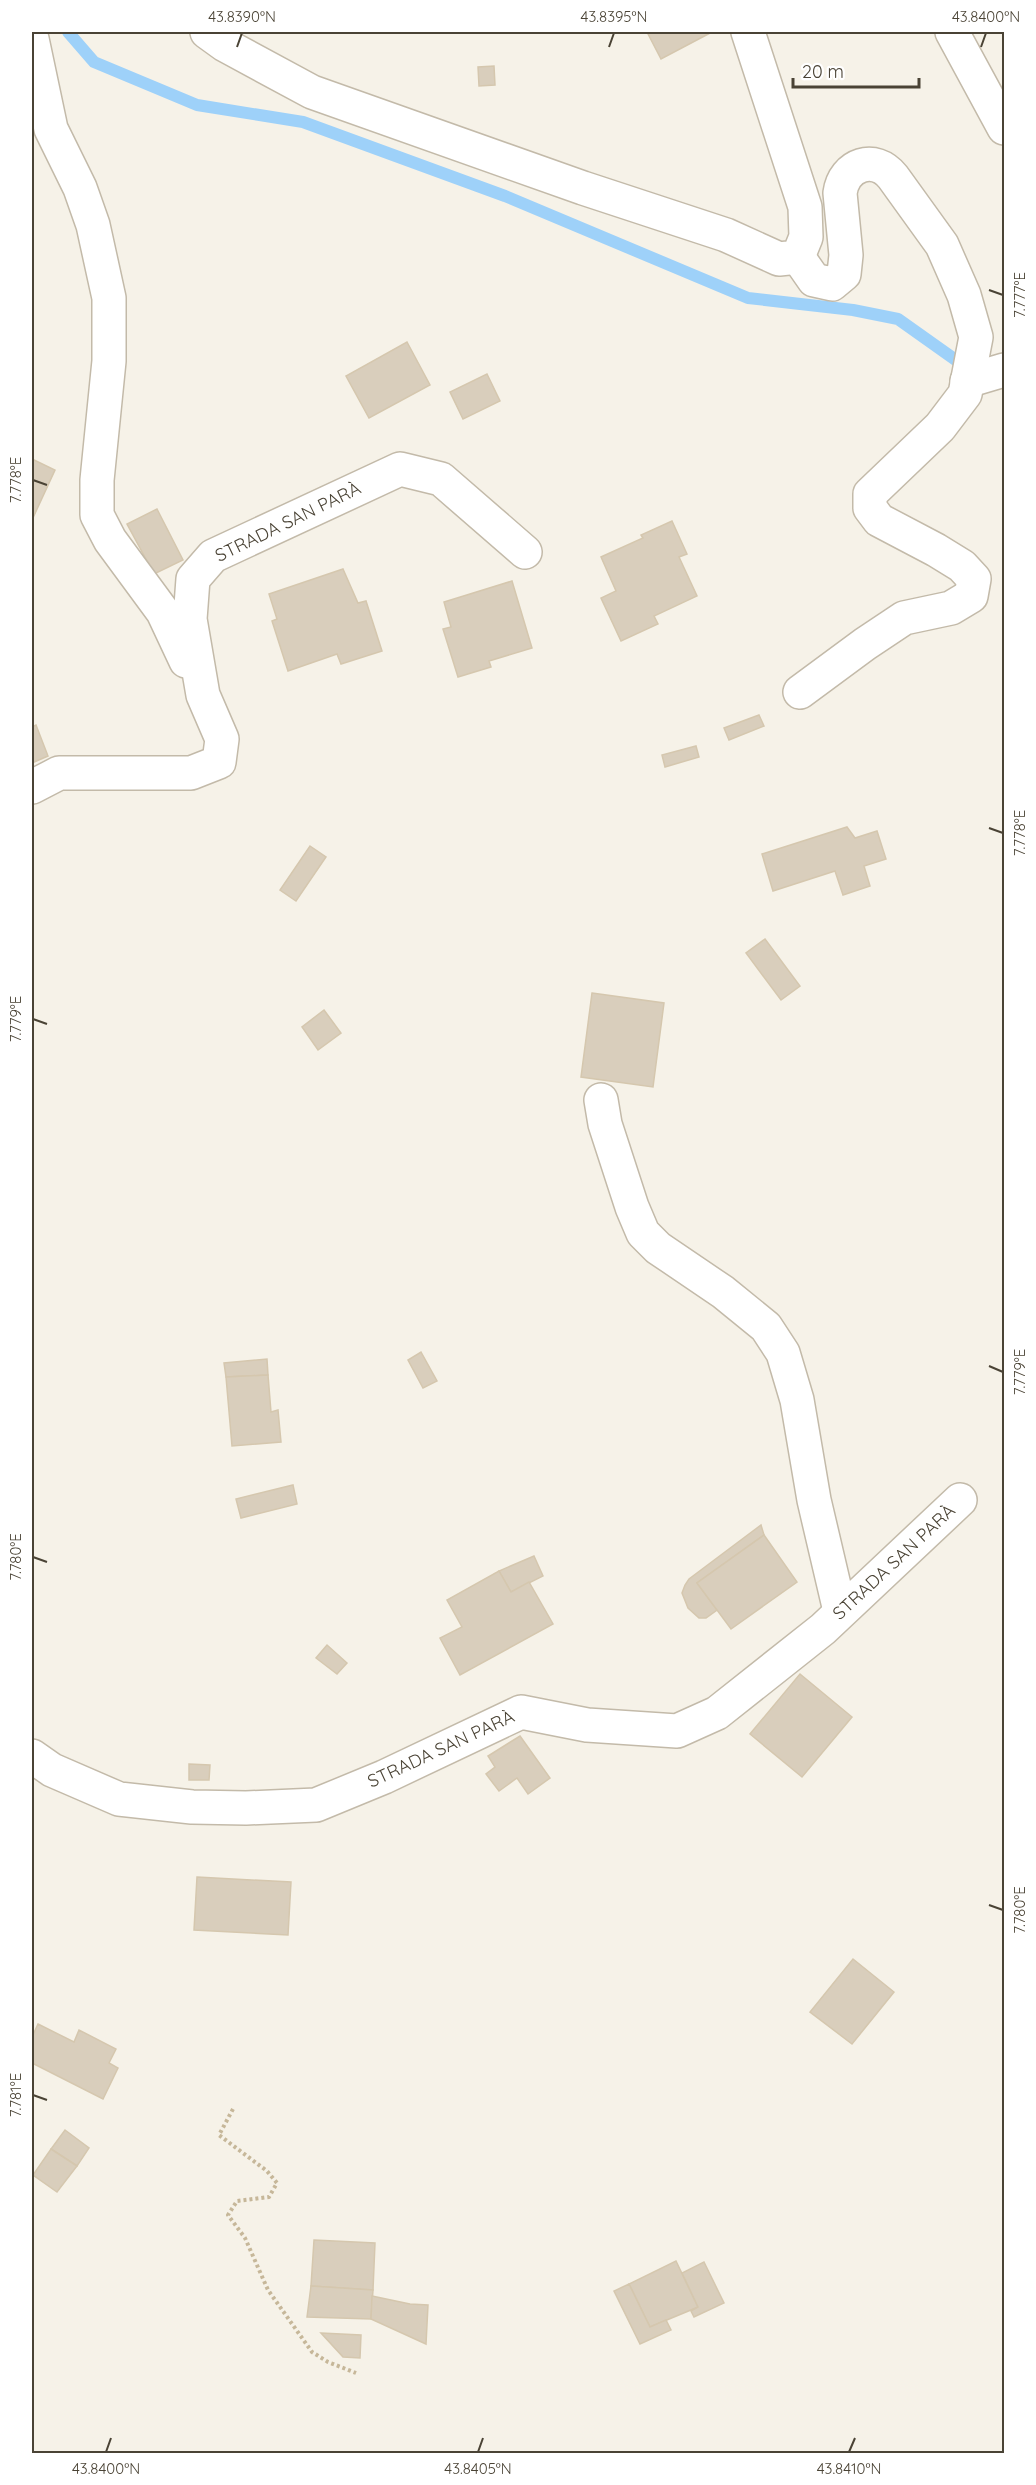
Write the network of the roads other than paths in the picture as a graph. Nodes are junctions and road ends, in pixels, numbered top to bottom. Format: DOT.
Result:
graph roads {
  1 [pos="207,32"];
  2 [pos="748,32"];
  3 [pos="952,32"];
  4 [pos="32,39"];
  5 [pos="1005,128"];
  6 [pos="798,257"];
  7 [pos="1005,370"];
  8 [pos="967,381"];
  9 [pos="525,552"];
  10 [pos="800,692"];
  11 [pos="203,695"];
  12 [pos="32,787"];
  13 [pos="602,1100"];
  14 [pos="960,1500"];
  15 [pos="840,1611"];
  16 [pos="32,1756"];
  1 -- 6 [label="street"];
  2 -- 6 [label="street"];
  3 -- 5 [label="street"];
  4 -- 11 [label="street"];
  6 -- 8 [label="street"];
  7 -- 8 [label="street"];
  8 -- 10 [label="street"];
  9 -- 11 [label="street, STRADA SAN PARÀ"];
  11 -- 12 [label="street, STRADA SAN PARÀ"];
  13 -- 15 [label="street"];
  14 -- 15 [label="street, STRADA SAN PARÀ"];
  15 -- 16 [label="street, STRADA SAN PARÀ"];
}
